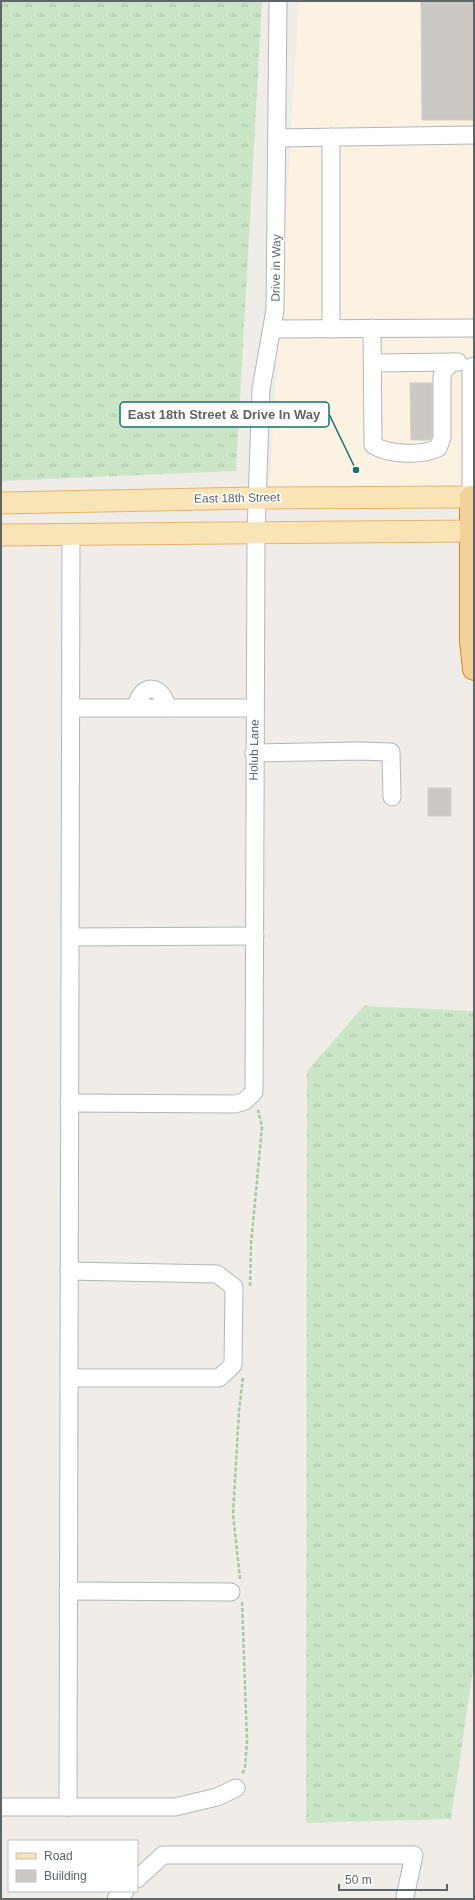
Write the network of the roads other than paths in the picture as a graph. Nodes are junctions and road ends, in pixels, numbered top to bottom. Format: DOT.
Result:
graph roads {
  1 [pos="278,1"];
  2 [pos="474,135"];
  3 [pos="332,137"];
  4 [pos="277,138"];
  5 [pos="372,328"];
  6 [pos="474,328"];
  7 [pos="272,329"];
  8 [pos="331,329"];
  9 [pos="453,362"];
  10 [pos="474,362"];
  11 [pos="373,363"];
  12 [pos="474,366"];
  13 [pos="473,497"];
  14 [pos="258,498"];
  15 [pos="1,503"];
  16 [pos="473,531"];
  17 [pos="256,533"];
  18 [pos="1,535"];
  19 [pos="71,535"];
  20 [pos="474,669"];
  21 [pos="72,708"];
  22 [pos="255,708"];
  23 [pos="254,753"];
  24 [pos="392,797"];
  25 [pos="255,936"];
  26 [pos="70,937"];
  27 [pos="69,1103"];
  28 [pos="69,1271"];
  29 [pos="70,1378"];
  30 [pos="68,1591"];
  31 [pos="236,1595"];
  32 [pos="236,1788"];
  33 [pos="1,1807"];
  34 [pos="68,1807"];
  35 [pos="138,1878"];
  36 [pos="124,1892"];
  37 [pos="405,1897"];
  38 [pos="116,1899"];
  1 -- 4 [label="street, Drive in Way"];
  2 -- 3 [label="street"];
  3 -- 4 [label="street"];
  3 -- 8 [label="street"];
  4 -- 7 [label="street, Drive in Way"];
  5 -- 6 [label="street"];
  5 -- 8 [label="street"];
  5 -- 11 [label="street"];
  7 -- 8 [label="street"];
  7 -- 14 [label="street, Drive in Way"];
  9 -- 10 [label="street"];
  9 -- 11 [label="street"];
  9 -- 11 [label="street"];
  12 -- 13 [label="street"];
  13 -- 14 [label="main road, East 18th Street"];
  13 -- 16 [label="highway"];
  14 -- 15 [label="main road, East 18th Street"];
  14 -- 17 [label="street, Drive in Way"];
  16 -- 17 [label="main road"];
  16 -- 20 [label="highway"];
  17 -- 19 [label="main road"];
  17 -- 22 [label="street, Holub Lane"];
  18 -- 19 [label="main road"];
  19 -- 21 [label="street"];
  21 -- 22 [label="street"];
  21 -- 26 [label="street"];
  22 -- 23 [label="street, Holub Lane"];
  23 -- 24 [label="street"];
  23 -- 25 [label="street, Holub Lane"];
  25 -- 26 [label="street"];
  25 -- 27 [label="street, Holub Lane"];
  26 -- 27 [label="street"];
  27 -- 28 [label="street"];
  28 -- 29 [label="street"];
  28 -- 29 [label="street"];
  29 -- 30 [label="street"];
  30 -- 31 [label="street"];
  30 -- 34 [label="street"];
  32 -- 34 [label="street"];
  33 -- 34 [label="street"];
  35 -- 37 [label="street"];
  36 -- 38 [label="street"];
}
